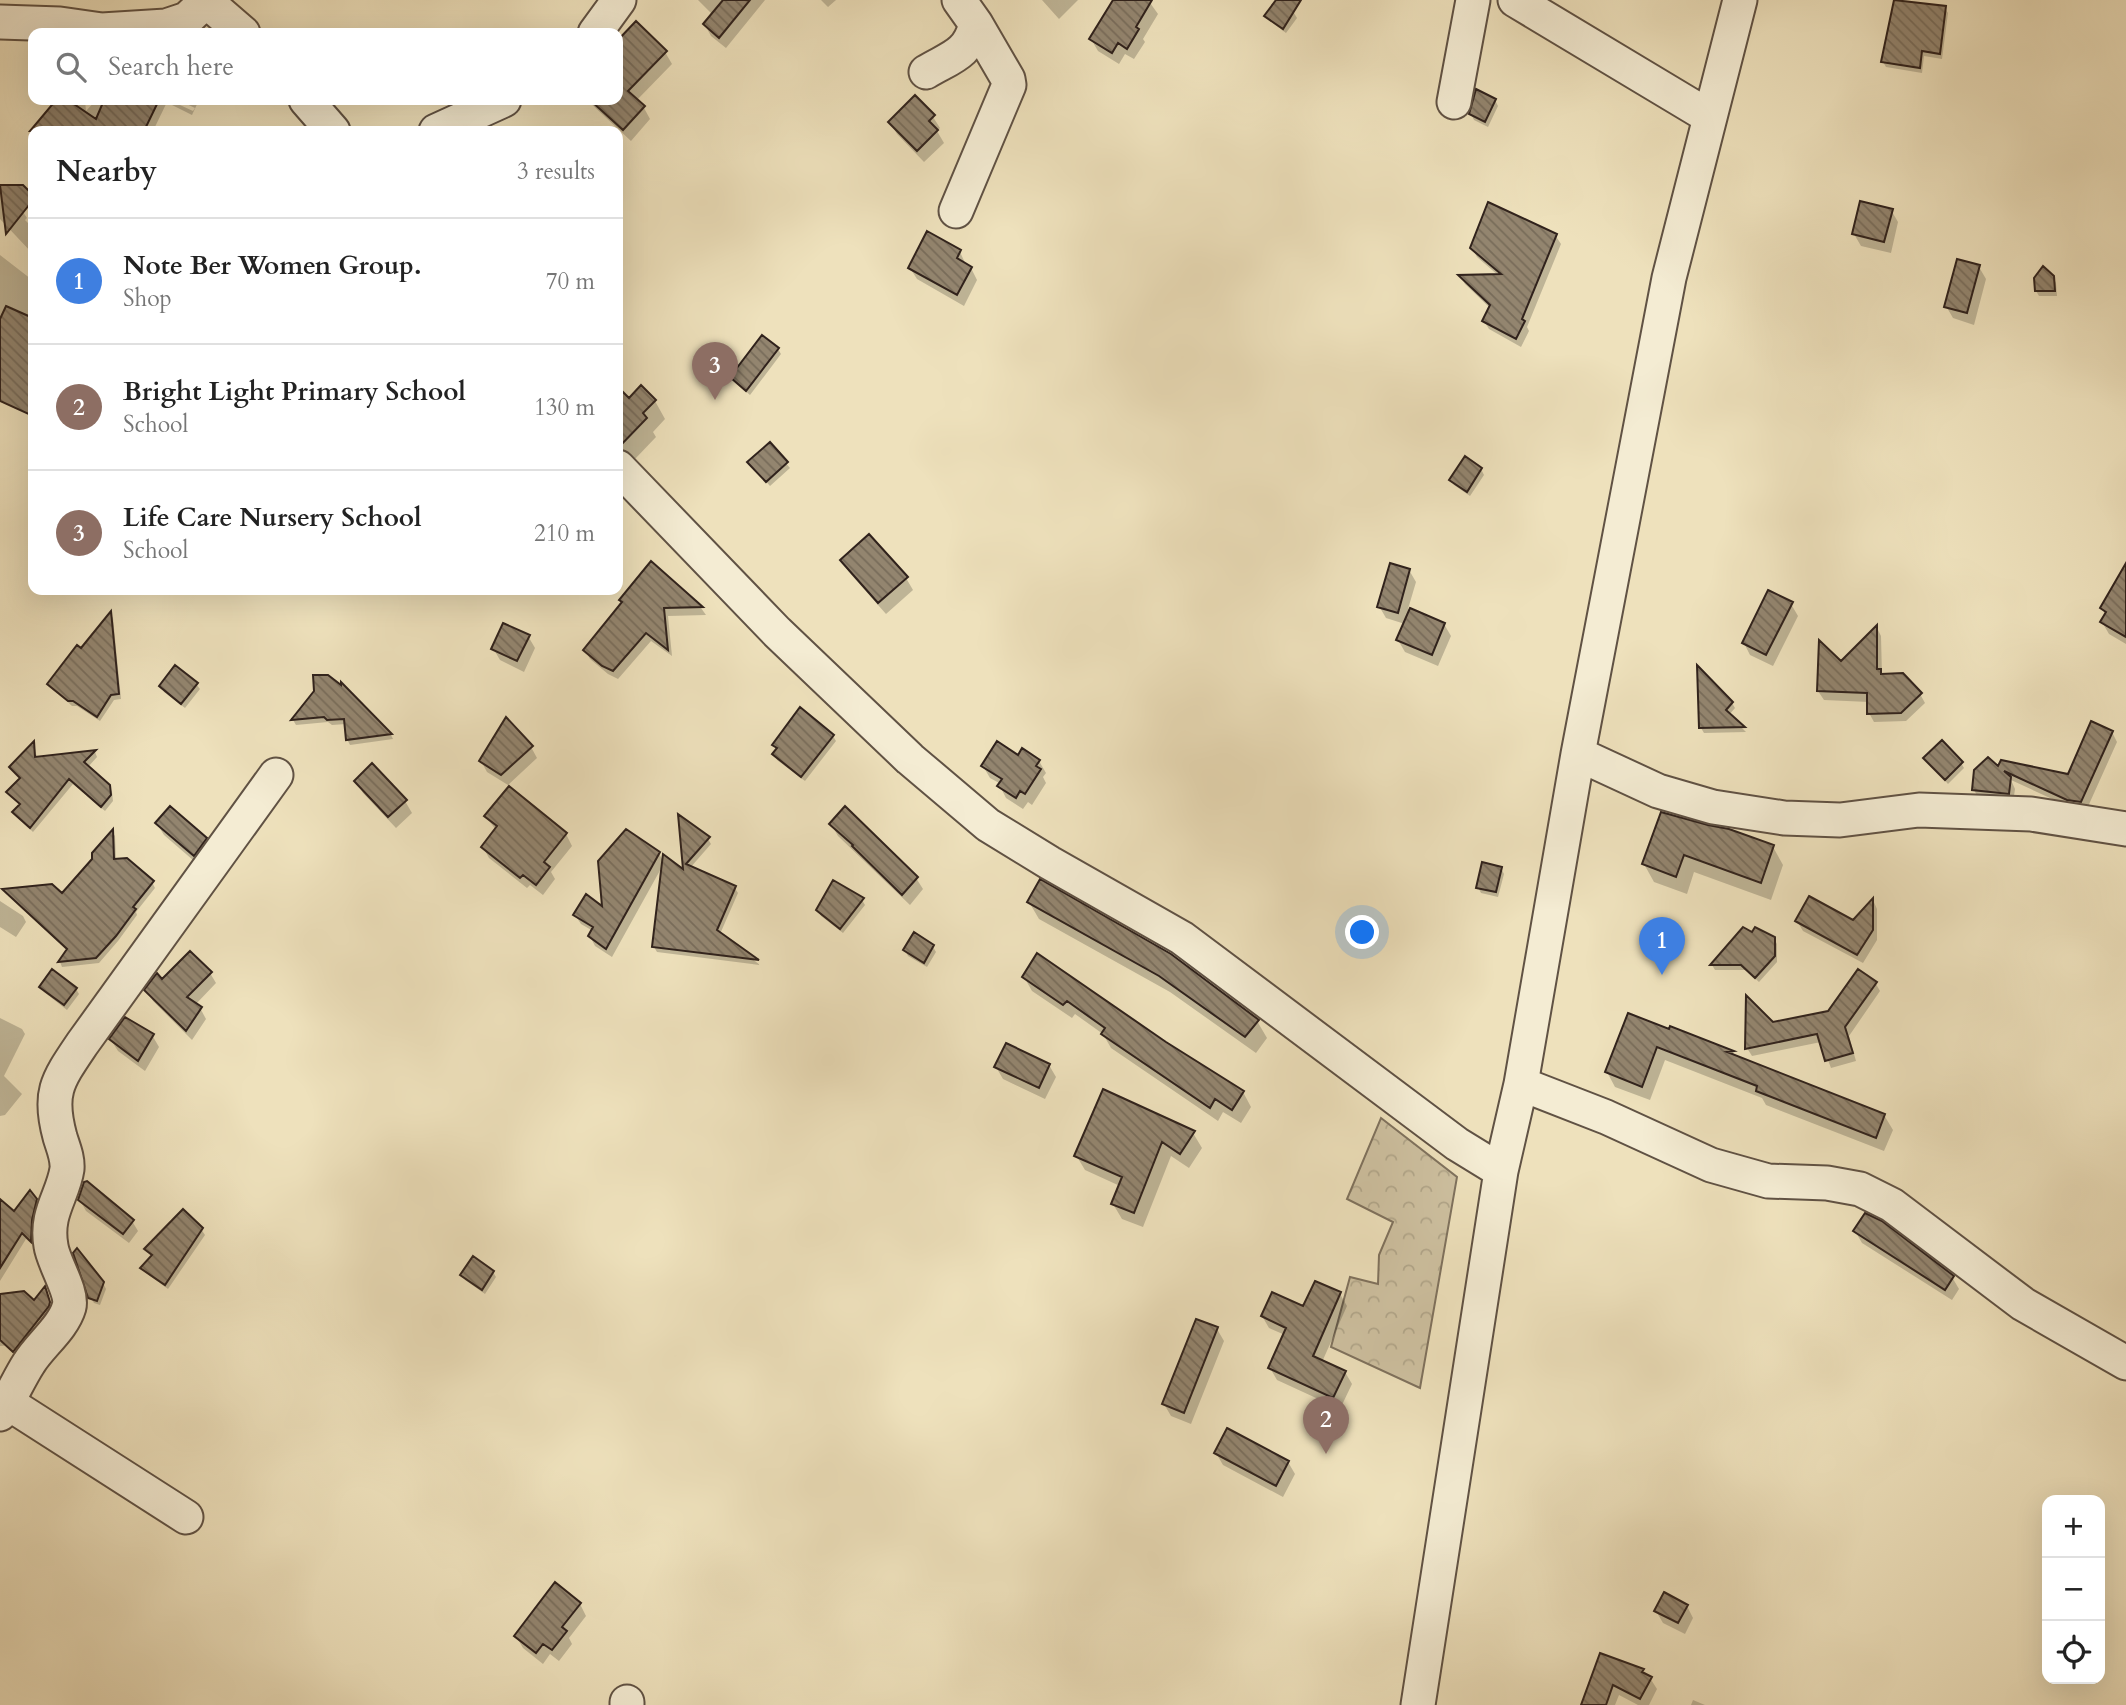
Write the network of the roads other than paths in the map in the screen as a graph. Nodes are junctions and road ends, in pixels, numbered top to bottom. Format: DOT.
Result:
graph roads {
  1 [pos="205,0"];
  2 [pos="620,0"];
  3 [pos="1473,0"];
  4 [pos="1515,0"];
  5 [pos="1740,0"];
  6 [pos="968,12"];
  7 [pos="0,22"];
  8 [pos="88,28"];
  9 [pos="134,28"];
  10 [pos="237,28"];
  11 [pos="599,28"];
  12 [pos="926,72"];
  13 [pos="1454,102"];
  14 [pos="310,105"];
  15 [pos="493,105"];
  16 [pos="1710,117"];
  17 [pos="328,126"];
  18 [pos="447,126"];
  19 [pos="956,211"];
  20 [pos="623,472"];
  21 [pos="1578,754"];
  22 [pos="276,775"];
  23 [pos="2126,830"];
  24 [pos="1521,1084"];
  25 [pos="1501,1171"];
  26 [pos="2126,1363"];
  27 [pos="4,1409"];
  28 [pos="186,1517"];
  29 [pos="1418,1705"];
  1 -- 9 [label="street"];
  1 -- 10 [label="street"];
  2 -- 11 [label="street"];
  3 -- 13 [label="street"];
  4 -- 16 [label="street"];
  5 -- 16 [label="street"];
  6 -- 12 [label="street"];
  6 -- 19 [label="street"];
  7 -- 8 [label="street"];
  14 -- 17 [label="street"];
  15 -- 18 [label="street"];
  16 -- 21 [label="street"];
  20 -- 25 [label="street"];
  21 -- 23 [label="street"];
  21 -- 24 [label="street"];
  22 -- 27 [label="street"];
  24 -- 25 [label="street"];
  24 -- 26 [label="street"];
  25 -- 29 [label="street"];
  27 -- 28 [label="street"];
}
